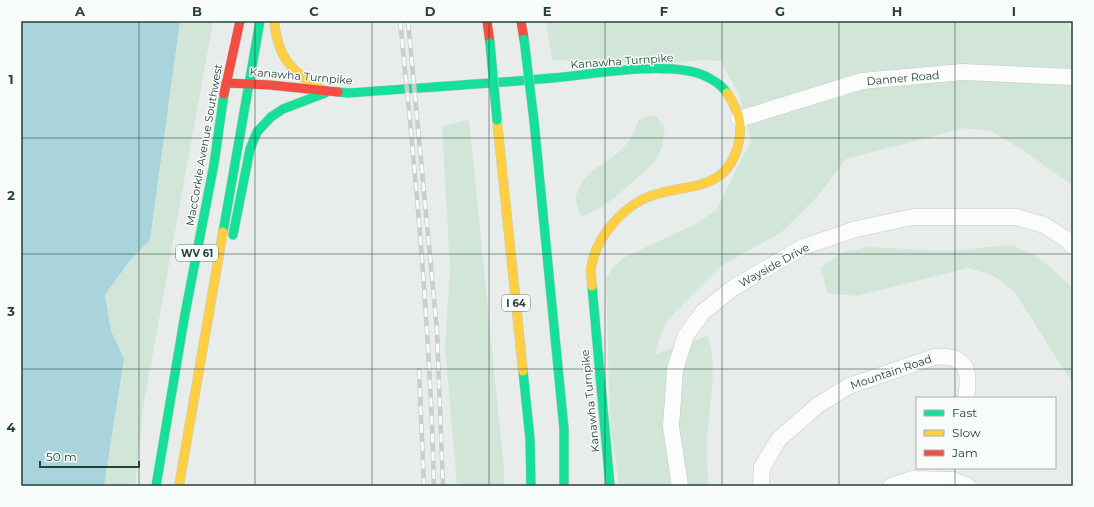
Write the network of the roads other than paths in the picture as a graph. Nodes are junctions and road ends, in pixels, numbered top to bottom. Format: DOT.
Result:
graph roads {
  1 [pos="240,21"];
  2 [pos="260,21"];
  3 [pos="274,21"];
  4 [pos="487,21"];
  5 [pos="521,21"];
  6 [pos="1073,77"];
  7 [pos="226,83"];
  8 [pos="250,84"];
  9 [pos="328,92"];
  10 [pos="739,119"];
  11 [pos="1073,246"];
  12 [pos="213,292"];
  13 [pos="966,397"];
  14 [pos="954,478"];
  15 [pos="156,486"];
  16 [pos="179,486"];
  17 [pos="530,486"];
  18 [pos="564,486"];
  19 [pos="610,486"];
  20 [pos="680,486"];
  21 [pos="761,486"];
  22 [pos="891,486"];
  23 [pos="968,486"];
  1 -- 7 [label="main road, MacCorkle Avenue Southwest / WV 61"];
  2 -- 8 [label="main road, WV 61"];
  3 -- 9 [label="main road"];
  4 -- 17 [label="main road, I 64, bridge"];
  5 -- 18 [label="main road, bridge"];
  6 -- 10 [label="street, Danner Road"];
  7 -- 8 [label="main road, Kanawha Turnpike"];
  7 -- 15 [label="main road, MacCorkle Avenue Southwest / WV 61"];
  8 -- 9 [label="main road, Kanawha Turnpike"];
  8 -- 12 [label="main road, WV 61"];
  9 -- 10 [label="main road, Kanawha Turnpike"];
  9 -- 12 [label="main road"];
  10 -- 19 [label="main road, Kanawha Turnpike"];
  11 -- 20 [label="street, Wayside Drive"];
  12 -- 16 [label="main road, WV 61"];
  13 -- 21 [label="street, Mountain Road"];
  14 -- 22 [label="street"];
  14 -- 23 [label="street"];
}
